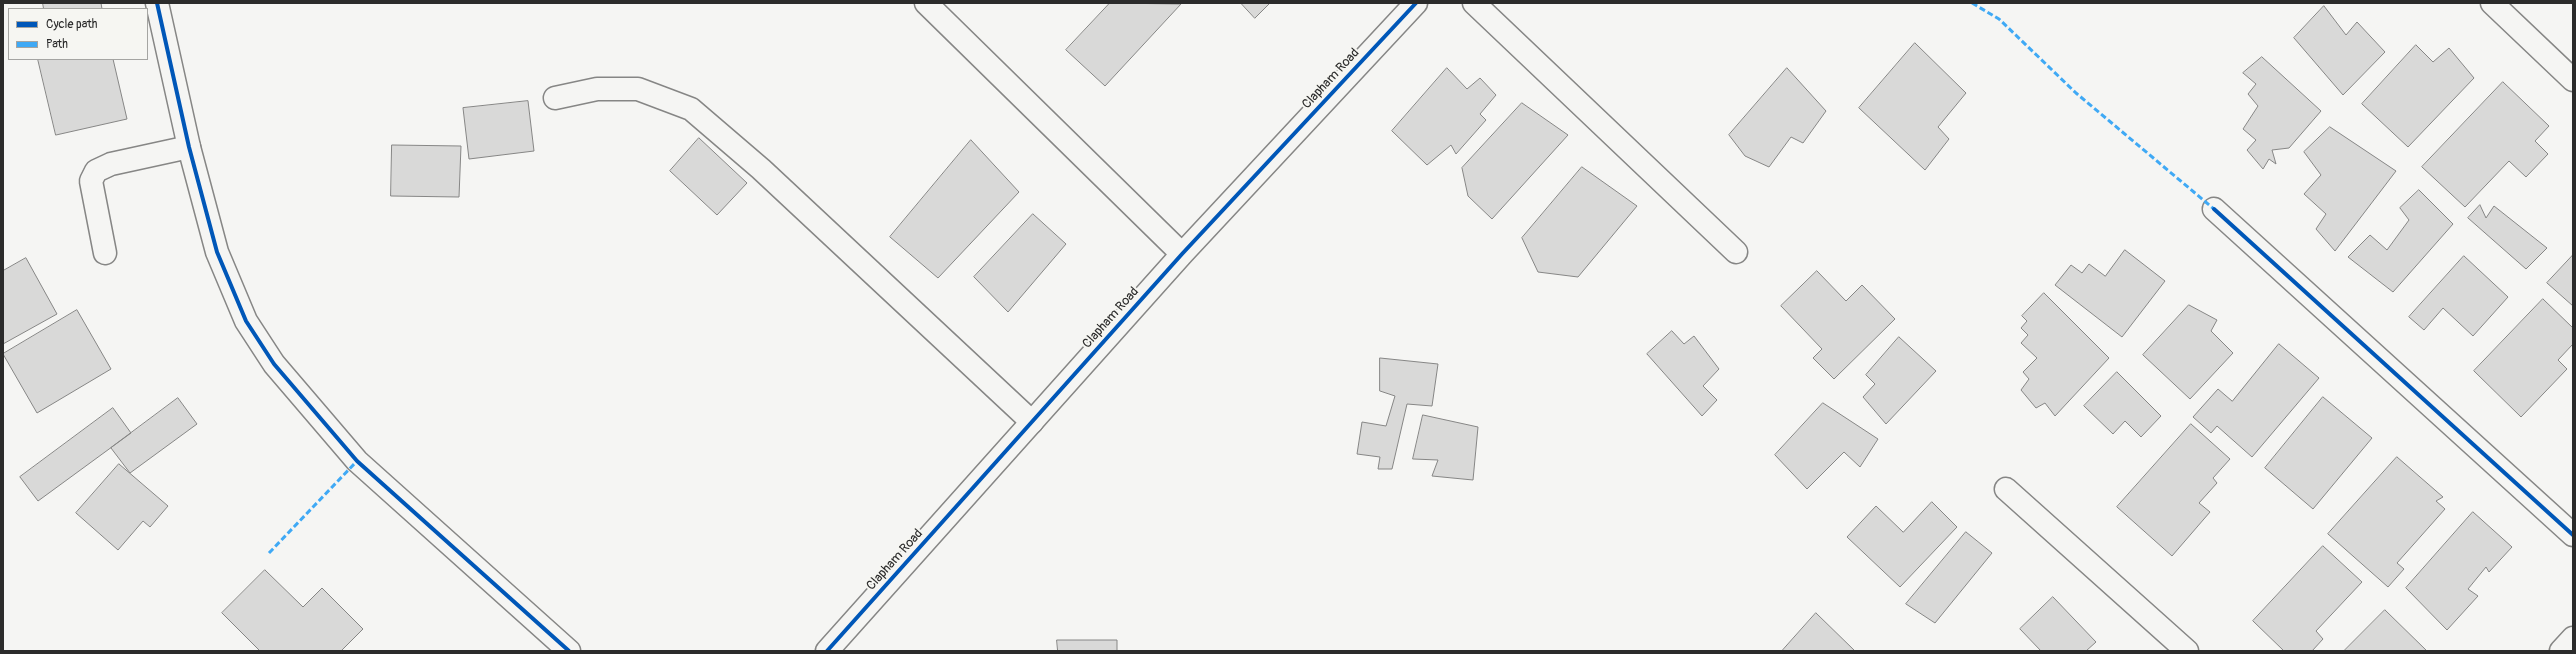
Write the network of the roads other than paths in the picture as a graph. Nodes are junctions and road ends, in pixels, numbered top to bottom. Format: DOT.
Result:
graph roads {
  1 [pos="157,3"];
  2 [pos="926,3"];
  3 [pos="1416,3"];
  4 [pos="1474,3"];
  5 [pos="2492,3"];
  6 [pos="2573,80"];
  7 [pos="555,98"];
  8 [pos="189,147"];
  9 [pos="2214,209"];
  10 [pos="104,252"];
  11 [pos="1736,252"];
  12 [pos="1182,254"];
  13 [pos="1032,422"];
  14 [pos="2006,489"];
  15 [pos="2573,535"];
  16 [pos="2573,638"];
  17 [pos="569,651"];
  18 [pos="827,651"];
  19 [pos="2187,651"];
  20 [pos="2561,651"];
  1 -- 8 [label="street"];
  2 -- 12 [label="street"];
  3 -- 12 [label="street, Clapham Road"];
  4 -- 11 [label="street"];
  5 -- 6 [label="street"];
  7 -- 13 [label="street"];
  8 -- 10 [label="street"];
  8 -- 17 [label="street"];
  9 -- 15 [label="street"];
  12 -- 13 [label="street, Clapham Road"];
  13 -- 18 [label="street, Clapham Road"];
  14 -- 19 [label="street"];
  16 -- 20 [label="street"];
}
